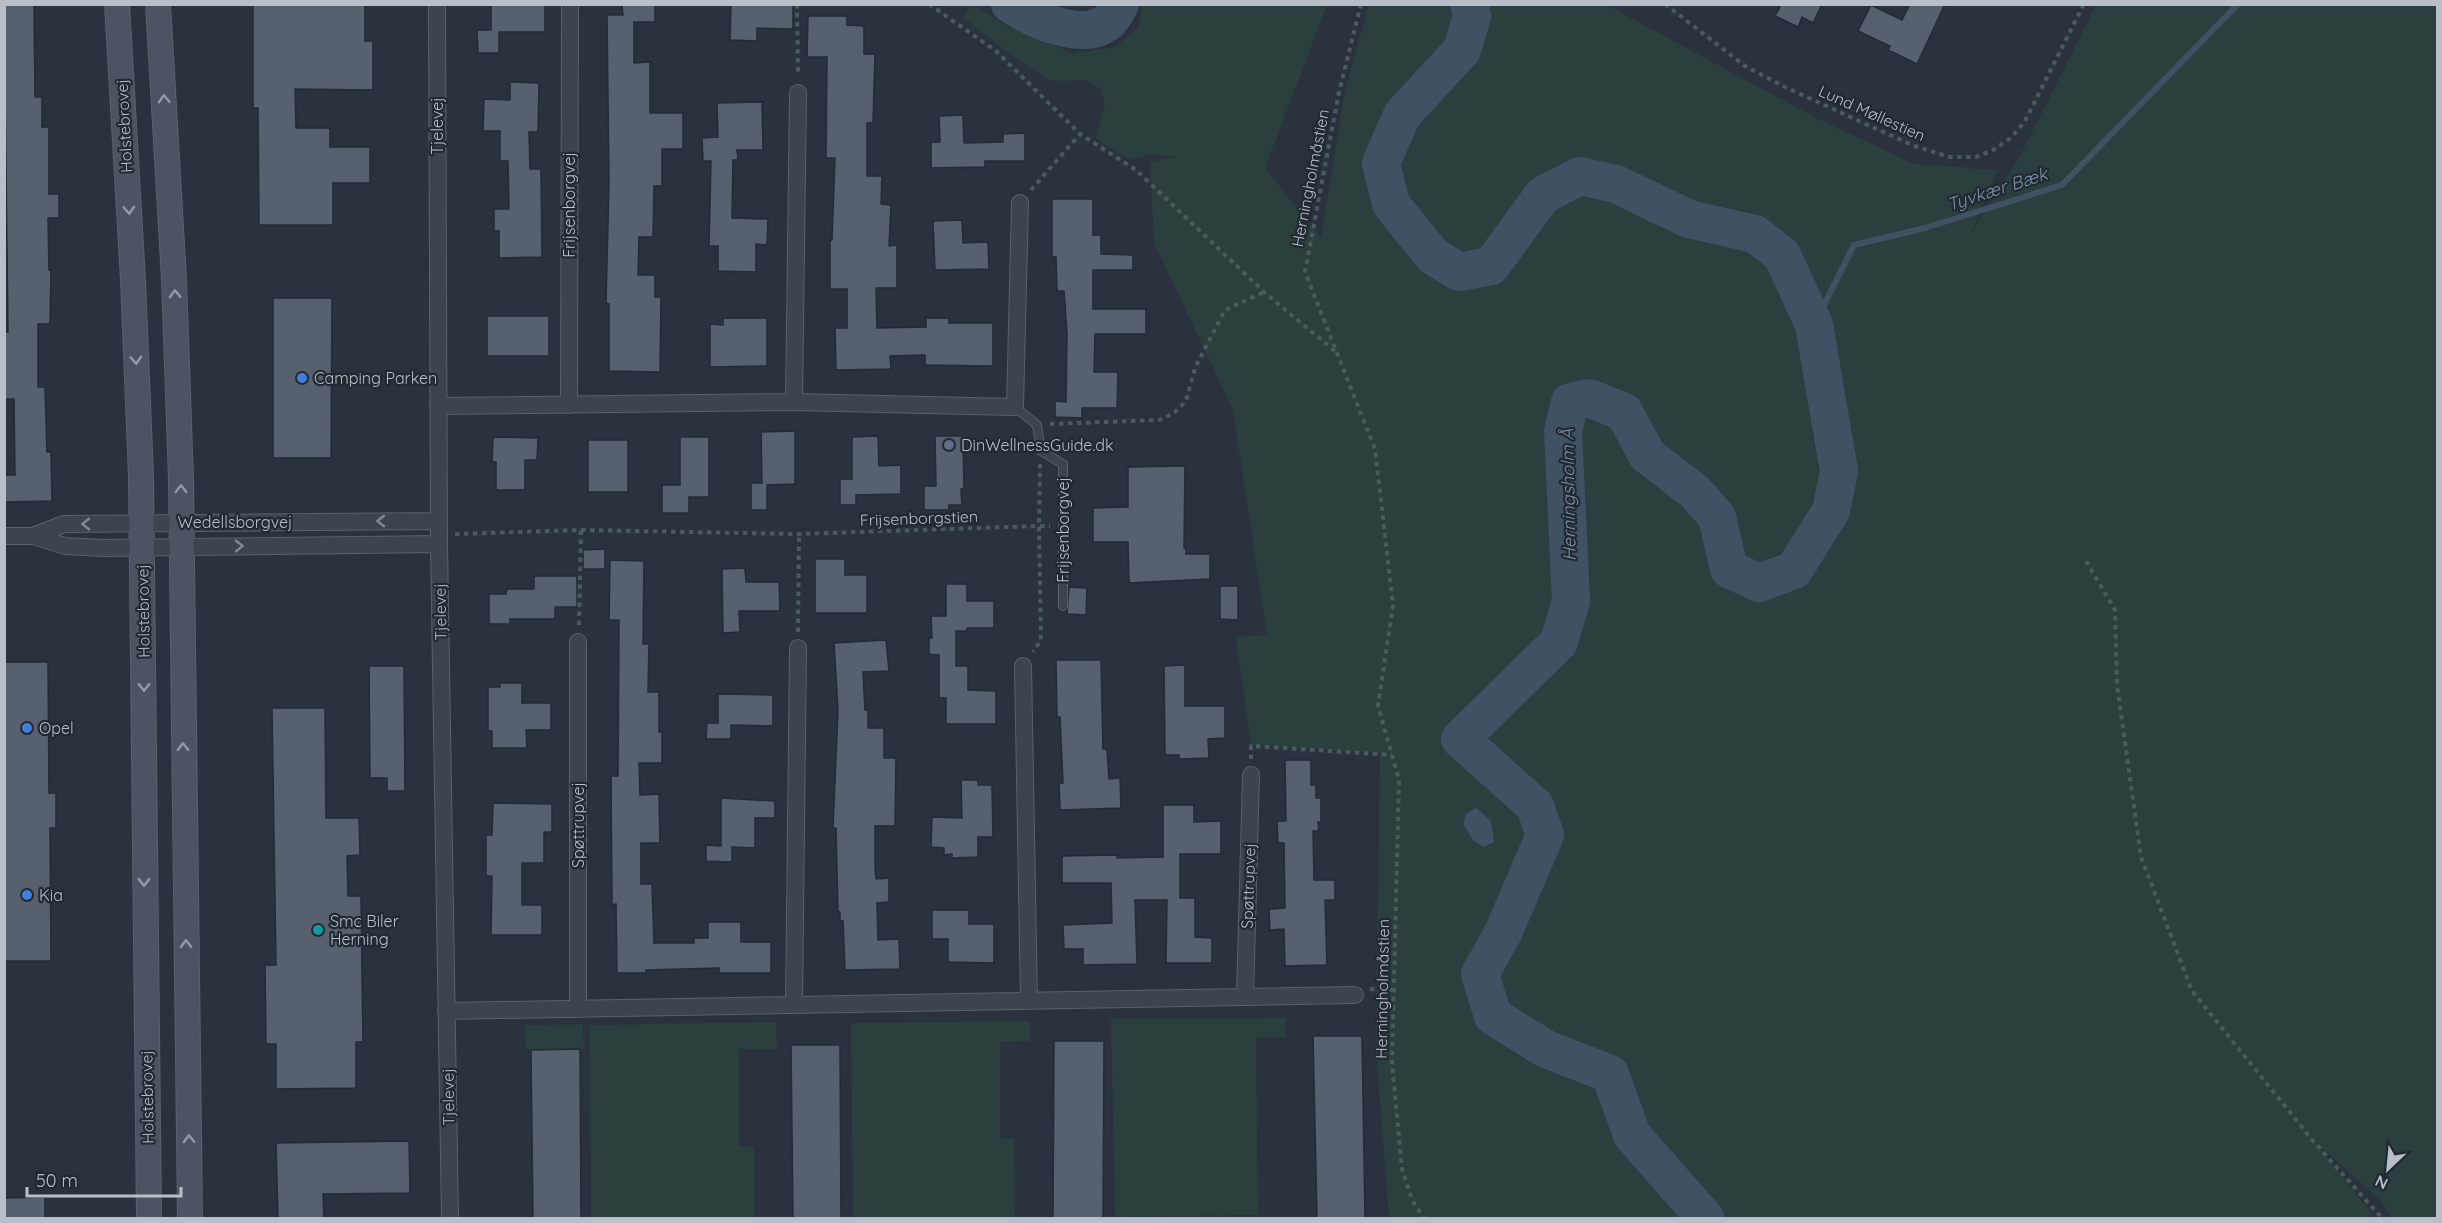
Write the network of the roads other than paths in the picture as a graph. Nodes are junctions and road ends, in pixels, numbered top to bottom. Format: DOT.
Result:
graph roads {
  1 [pos="117,4"];
  2 [pos="158,4"];
  3 [pos="437,4"];
  4 [pos="570,4"];
  5 [pos="798,93"];
  6 [pos="1020,203"];
  7 [pos="794,402"];
  8 [pos="569,405"];
  9 [pos="438,406"];
  10 [pos="1015,407"];
  11 [pos="180,522"];
  12 [pos="439,533"];
  13 [pos="4,536"];
  14 [pos="33,536"];
  15 [pos="142,536"];
  16 [pos="181,547"];
  17 [pos="1063,606"];
  18 [pos="578,642"];
  19 [pos="798,648"];
  20 [pos="1023,666"];
  21 [pos="1251,775"];
  22 [pos="1356,995"];
  23 [pos="1245,997"];
  24 [pos="1029,1001"];
  25 [pos="794,1005"];
  26 [pos="578,1009"];
  27 [pos="447,1011"];
  28 [pos="149,1218"];
  29 [pos="190,1218"];
  30 [pos="450,1218"];
  1 -- 15 [label="main road, Holstebrovej, one-way"];
  11 -- 2 [label="main road, one-way"];
  3 -- 9 [label="street, Tjelevej"];
  4 -- 8 [label="street, Frijsenborgvej"];
  5 -- 7 [label="street"];
  6 -- 10 [label="street"];
  7 -- 8 [label="street"];
  7 -- 10 [label="street"];
  8 -- 9 [label="street"];
  9 -- 12 [label="street, Tjelevej"];
  10 -- 17 [label="lane, Frijsenborgvej"];
  12 -- 11 [label="street, Wedellsborgvej, one-way"];
  11 -- 15 [label="street, Wedellsborgvej"];
  11 -- 16 [label="main road"];
  16 -- 12 [label="street, Wedellsborgvej, one-way"];
  12 -- 27 [label="street, Tjelevej"];
  13 -- 14 [label="street, Wedellsborgvej"];
  14 -- 15 [label="street, Wedellsborgvej"];
  15 -- 14 [label="street, Wedellsborgvej, one-way"];
  15 -- 16 [label="street, Wedellsborgvej"];
  15 -- 28 [label="main road, Holstebrovej, one-way"];
  29 -- 16 [label="main road, one-way"];
  18 -- 26 [label="street, Spøttrupvej"];
  19 -- 25 [label="street"];
  20 -- 24 [label="street"];
  21 -- 23 [label="street, Spøttrupvej"];
  22 -- 23 [label="street"];
  23 -- 24 [label="street"];
  24 -- 25 [label="street"];
  25 -- 26 [label="street"];
  26 -- 27 [label="street"];
  27 -- 30 [label="street, Tjelevej"];
}
